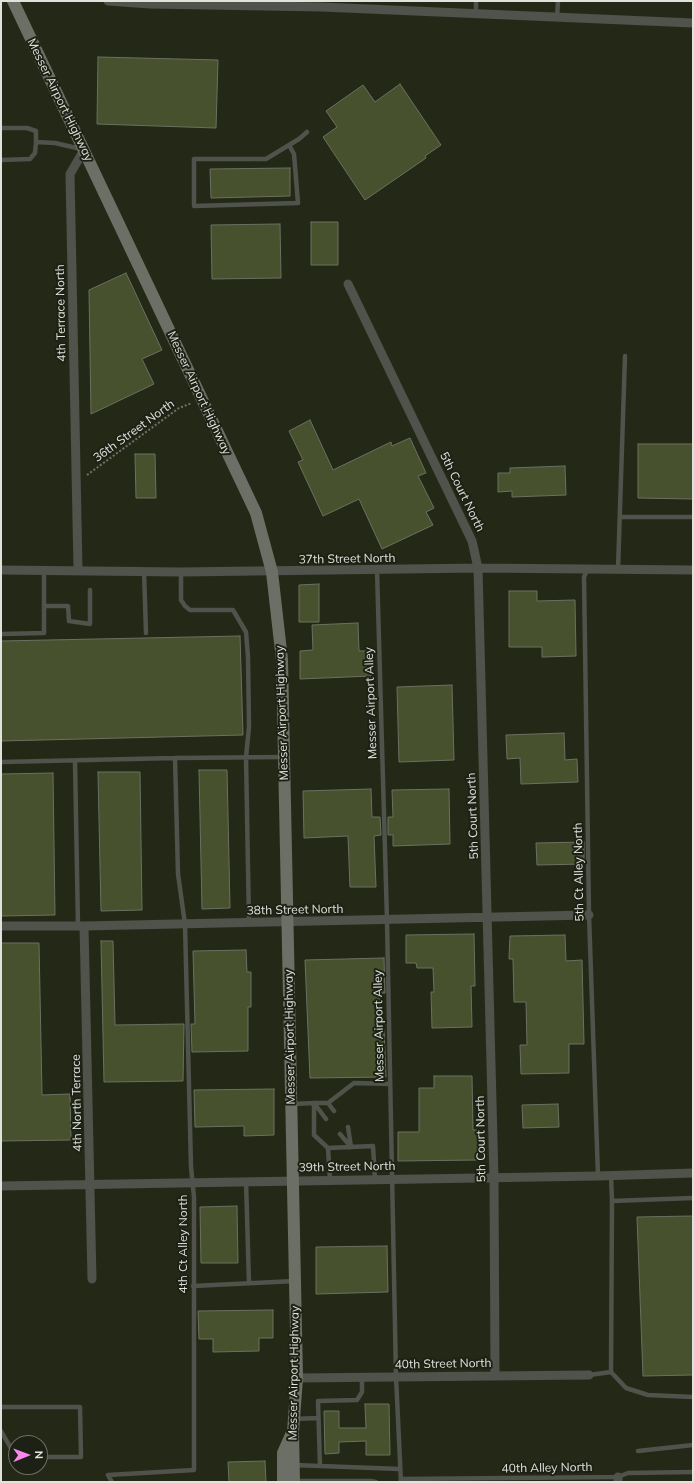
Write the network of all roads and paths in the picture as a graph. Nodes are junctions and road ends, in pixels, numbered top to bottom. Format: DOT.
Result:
graph roads {
  1 [pos="13,1"];
  2 [pos="108,1"];
  3 [pos="476,1"];
  4 [pos="558,1"];
  5 [pos="150,3"];
  6 [pos="322,4"];
  7 [pos="476,14"];
  8 [pos="557,18"];
  9 [pos="693,20"];
  10 [pos="693,23"];
  11 [pos="1,128"];
  12 [pos="307,132"];
  13 [pos="36,142"];
  14 [pos="290,145"];
  15 [pos="84,150"];
  16 [pos="1,160"];
  17 [pos="348,284"];
  18 [pos="625,356"];
  19 [pos="202,398"];
  20 [pos="77,480"];
  21 [pos="620,517"];
  22 [pos="693,517"];
  23 [pos="478,568"];
  24 [pos="588,568"];
  25 [pos="44,569"];
  26 [pos="78,569"];
  27 [pos="618,569"];
  28 [pos="1,570"];
  29 [pos="377,570"];
  30 [pos="693,570"];
  31 [pos="144,571"];
  32 [pos="180,572"];
  33 [pos="272,572"];
  34 [pos="90,590"];
  35 [pos="44,606"];
  36 [pos="1,634"];
  37 [pos="146,634"];
  38 [pos="284,756"];
  39 [pos="246,757"];
  40 [pos="175,758"];
  41 [pos="75,761"];
  42 [pos="1,762"];
  43 [pos="589,915"];
  44 [pos="488,917"];
  45 [pos="387,920"];
  46 [pos="287,922"];
  47 [pos="249,923"];
  48 [pos="185,924"];
  49 [pos="1,926"];
  50 [pos="81,926"];
  51 [pos="390,1084"];
  52 [pos="314,1103"];
  53 [pos="328,1103"];
  54 [pos="292,1104"];
  55 [pos="334,1111"];
  56 [pos="326,1119"];
  57 [pos="348,1127"];
  58 [pos="340,1134"];
  59 [pos="351,1147"];
  60 [pos="328,1148"];
  61 [pos="693,1173"];
  62 [pos="598,1176"];
  63 [pos="611,1176"];
  64 [pos="494,1178"];
  65 [pos="375,1179"];
  66 [pos="393,1179"];
  67 [pos="294,1180"];
  68 [pos="330,1180"];
  69 [pos="246,1181"];
  70 [pos="192,1182"];
  71 [pos="91,1184"];
  72 [pos="1,1186"];
  73 [pos="693,1198"];
  74 [pos="612,1201"];
  75 [pos="92,1280"];
  76 [pos="295,1281"];
  77 [pos="249,1283"];
  78 [pos="193,1286"];
  79 [pos="611,1372"];
  80 [pos="589,1375"];
  81 [pos="495,1376"];
  82 [pos="362,1377"];
  83 [pos="396,1377"];
  84 [pos="297,1378"];
  85 [pos="693,1397"];
  86 [pos="1,1407"];
  87 [pos="318,1418"];
  88 [pos="294,1419"];
  89 [pos="1,1431"];
  90 [pos="293,1432"];
  91 [pos="8,1443"];
  92 [pos="693,1445"];
  93 [pos="638,1451"];
  94 [pos="48,1457"];
  95 [pos="293,1465"];
  96 [pos="320,1466"];
  97 [pos="400,1469"];
  98 [pos="693,1472"];
  99 [pos="618,1479"];
  100 [pos="401,1481"];
  101 [pos="112,1482"];
  102 [pos="290,1482"];
  103 [pos="376,1482"];
  1 -- 15 [label="main road, Messer Airport Highway"];
  2 -- 5 [label="street"];
  3 -- 7 [label="lane"];
  4 -- 8 [label="lane"];
  5 -- 6 [label="street"];
  6 -- 7 [label="street"];
  7 -- 8 [label="street"];
  8 -- 10 [label="street"];
  9 -- 10 [label="lane"];
  11 -- 13 [label="lane"];
  12 -- 14 [label="lane"];
  13 -- 15 [label="lane"];
  13 -- 16 [label="lane"];
  14 -- 14 [label="lane"];
  15 -- 19 [label="main road, Messer Airport Highway"];
  15 -- 20 [label="street, 4th Terrace North"];
  17 -- 23 [label="street, 5th Court North"];
  18 -- 21 [label="lane"];
  19 -- 20 [label="path, 36th Street North"];
  19 -- 33 [label="main road, Messer Airport Highway"];
  20 -- 26 [label="street, 4th Terrace North"];
  21 -- 22 [label="lane"];
  21 -- 27 [label="lane"];
  23 -- 24 [label="street, 37th Street North"];
  23 -- 29 [label="street, 37th Street North"];
  23 -- 44 [label="street, 5th Court North"];
  24 -- 27 [label="street, 37th Street North"];
  24 -- 43 [label="lane, 5th Ct Alley North"];
  25 -- 26 [label="street, 37th Street North"];
  25 -- 28 [label="street, 37th Street North"];
  25 -- 35 [label="lane"];
  26 -- 31 [label="street, 37th Street North"];
  27 -- 30 [label="street, 37th Street North"];
  29 -- 33 [label="street, 37th Street North"];
  29 -- 45 [label="lane, Messer Airport Alley"];
  31 -- 32 [label="street, 37th Street North"];
  31 -- 37 [label="lane"];
  32 -- 33 [label="street, 37th Street North"];
  32 -- 39 [label="lane"];
  33 -- 38 [label="main road, Messer Airport Highway"];
  34 -- 35 [label="lane"];
  35 -- 36 [label="lane"];
  38 -- 39 [label="lane"];
  38 -- 46 [label="main road, Messer Airport Highway"];
  39 -- 40 [label="lane"];
  39 -- 47 [label="lane"];
  40 -- 41 [label="lane"];
  40 -- 48 [label="lane, 4th Ct Alley North"];
  41 -- 42 [label="lane"];
  41 -- 50 [label="lane"];
  43 -- 44 [label="street, 38th Street North"];
  43 -- 62 [label="lane, 5th Ct Alley North"];
  44 -- 45 [label="street, 38th Street North"];
  44 -- 64 [label="street, 5th Court North"];
  45 -- 46 [label="street, 38th Street North"];
  45 -- 51 [label="lane, Messer Airport Alley"];
  46 -- 47 [label="street, 38th Street North"];
  46 -- 54 [label="main road, Messer Airport Highway"];
  47 -- 48 [label="street, 38th Street North"];
  48 -- 50 [label="street, 38th Street North"];
  48 -- 70 [label="lane, 4th Ct Alley North"];
  49 -- 50 [label="street, 38th Street North"];
  50 -- 71 [label="street, 4th North Terrace"];
  51 -- 53 [label="lane"];
  51 -- 66 [label="lane, Messer Airport Alley"];
  52 -- 53 [label="lane"];
  52 -- 54 [label="lane"];
  52 -- 56 [label="lane"];
  52 -- 60 [label="lane"];
  53 -- 55 [label="lane"];
  54 -- 67 [label="main road, Messer Airport Highway"];
  57 -- 59 [label="lane"];
  58 -- 59 [label="lane"];
  59 -- 60 [label="lane"];
  59 -- 65 [label="lane"];
  60 -- 68 [label="lane"];
  61 -- 63 [label="street, 39th Street North"];
  62 -- 63 [label="street, 39th Street North"];
  62 -- 64 [label="street, 39th Street North"];
  63 -- 74 [label="lane"];
  64 -- 66 [label="street, 39th Street North"];
  64 -- 81 [label="street, 5th Court North"];
  65 -- 66 [label="street, 39th Street North"];
  65 -- 68 [label="street, 39th Street North"];
  66 -- 83 [label="lane, Messer Airport Alley"];
  67 -- 68 [label="street, 39th Street North"];
  67 -- 69 [label="street, 39th Street North"];
  67 -- 76 [label="main road, Messer Airport Highway"];
  69 -- 70 [label="street, 39th Street North"];
  69 -- 77 [label="lane"];
  70 -- 71 [label="street, 39th Street North"];
  70 -- 78 [label="lane, 4th Ct Alley North"];
  71 -- 72 [label="street, 39th Street North"];
  71 -- 75 [label="street, 4th North Terrace"];
  73 -- 74 [label="lane"];
  74 -- 79 [label="lane"];
  76 -- 77 [label="lane"];
  76 -- 84 [label="main road, Messer Airport Highway"];
  77 -- 78 [label="lane"];
  78 -- 101 [label="lane, 4th Ct Alley North"];
  79 -- 80 [label="lane"];
  79 -- 85 [label="lane"];
  80 -- 81 [label="street, 40th Street North"];
  81 -- 83 [label="street, 40th Street North"];
  82 -- 83 [label="street, 40th Street North"];
  82 -- 84 [label="street, 40th Street North"];
  82 -- 87 [label="lane"];
  83 -- 97 [label="lane, Messer Airport Alley"];
  84 -- 88 [label="main road, Messer Airport Highway"];
  86 -- 94 [label="lane"];
  87 -- 88 [label="lane"];
  87 -- 96 [label="lane"];
  88 -- 90 [label="main road, Messer Airport Highway"];
  89 -- 91 [label="lane"];
  90 -- 95 [label="main road, Messer Airport Highway"];
  90 -- 102 [label="main road"];
  92 -- 93 [label="lane"];
  95 -- 96 [label="lane"];
  95 -- 102 [label="main road, Messer Airport Highway"];
  96 -- 97 [label="lane"];
  97 -- 100 [label="lane, Messer Airport Alley"];
  98 -- 99 [label="lane, 40th Alley North"];
  99 -- 100 [label="lane, 40th Alley North"];
  102 -- 103 [label="lane"];
}
